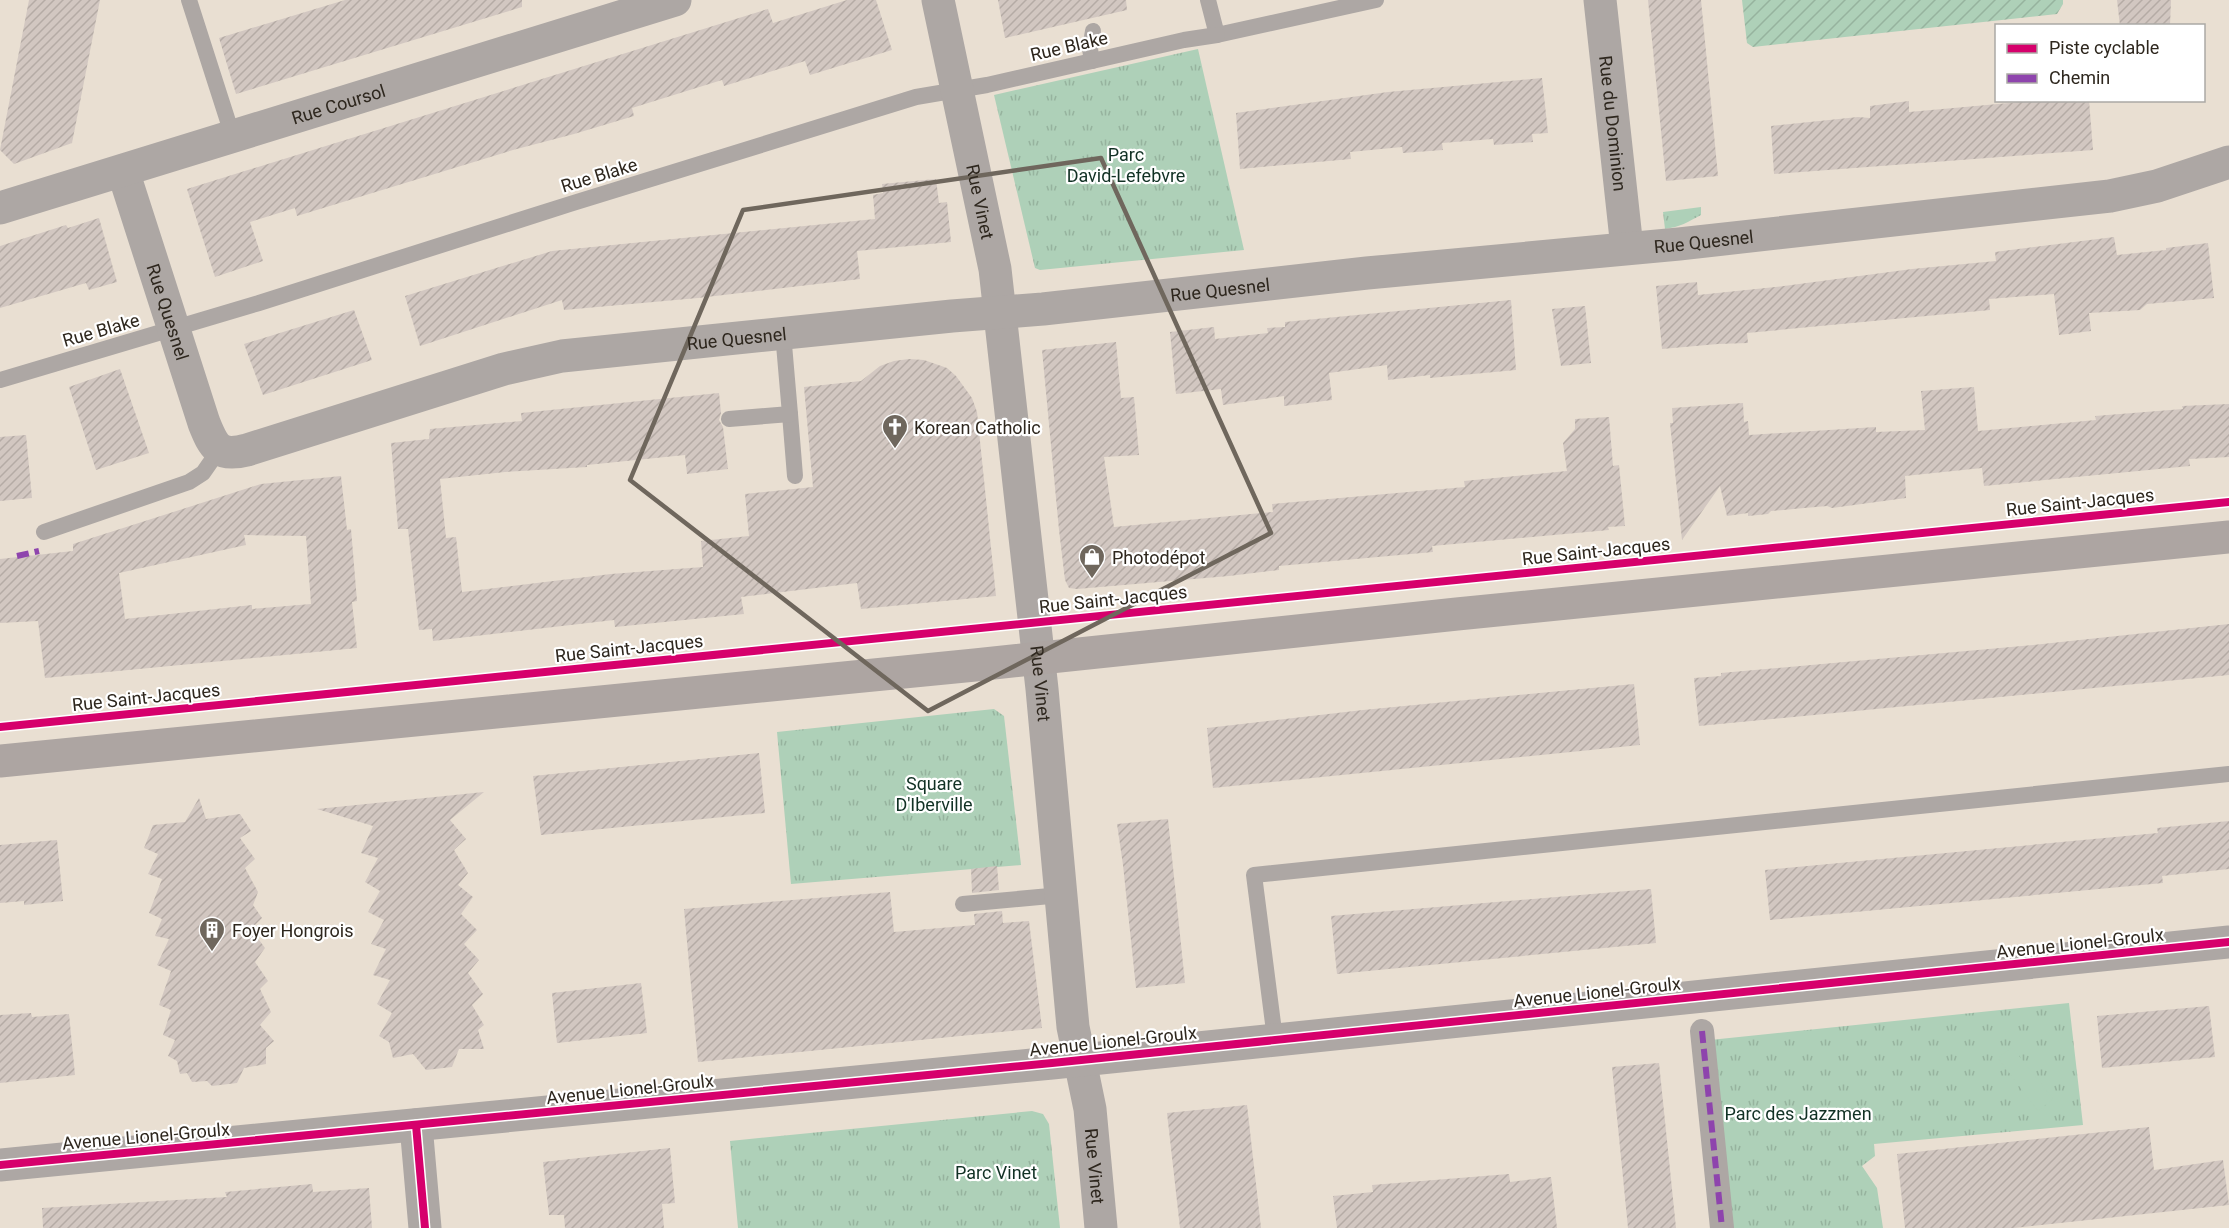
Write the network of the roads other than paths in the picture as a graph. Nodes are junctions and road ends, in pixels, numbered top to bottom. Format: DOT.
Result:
graph roads {
  1 [pos="189,0"];
  2 [pos="675,0"];
  3 [pos="938,0"];
  4 [pos="1208,0"];
  5 [pos="1376,0"];
  6 [pos="1600,0"];
  7 [pos="1094,31"];
  8 [pos="1217,35"];
  9 [pos="1092,61"];
  10 [pos="958,89"];
  11 [pos="233,137"];
  12 [pos="2229,162"];
  13 [pos="123,171"];
  14 [pos="0,208"];
  15 [pos="1627,248"];
  16 [pos="1000,312"];
  17 [pos="174,329"];
  18 [pos="783,333"];
  19 [pos="0,380"];
  20 [pos="790,414"];
  21 [pos="729,419"];
  22 [pos="219,450"];
  23 [pos="795,476"];
  24 [pos="44,532"];
  25 [pos="2229,537"];
  26 [pos="1039,658"];
  27 [pos="0,761"];
  28 [pos="2229,774"];
  29 [pos="1061,895"];
  30 [pos="963,904"];
  31 [pos="2229,942"];
  32 [pos="1702,1031"];
  33 [pos="1275,1039"];
  34 [pos="1081,1060"];
  35 [pos="416,1125"];
  36 [pos="0,1165"];
  37 [pos="425,1228"];
  38 [pos="1101,1228"];
  39 [pos="1722,1228"];
  1 -- 11 [label="lane"];
  2 -- 11 [label="street, Rue Coursol"];
  3 -- 10 [label="street, Rue Vinet"];
  4 -- 8 [label="lane"];
  5 -- 8 [label="lane, Rue Blake"];
  6 -- 15 [label="street, Rue du Dominion"];
  7 -- 9 [label="lane"];
  8 -- 9 [label="lane, Rue Blake"];
  9 -- 10 [label="lane, Rue Blake"];
  10 -- 16 [label="street, Rue Vinet"];
  10 -- 17 [label="lane, Rue Blake"];
  11 -- 13 [label="street, Rue Coursol"];
  12 -- 15 [label="street, Rue Quesnel"];
  13 -- 14 [label="street, Rue Coursol"];
  13 -- 17 [label="street, Rue Quesnel"];
  15 -- 16 [label="street, Rue Quesnel"];
  16 -- 18 [label="street, Rue Quesnel"];
  16 -- 26 [label="street, Rue Vinet"];
  17 -- 19 [label="lane, Rue Blake"];
  17 -- 22 [label="street, Rue Quesnel"];
  18 -- 20 [label="lane"];
  18 -- 22 [label="street, Rue Quesnel"];
  20 -- 21 [label="lane"];
  20 -- 23 [label="lane"];
  22 -- 24 [label="lane"];
  25 -- 26 [label="main road"];
  26 -- 27 [label="main road"];
  26 -- 29 [label="street, Rue Vinet"];
  28 -- 33 [label="lane"];
  29 -- 30 [label="lane"];
  29 -- 34 [label="street, Rue Vinet"];
  31 -- 33 [label="street, Avenue Lionel-Groulx"];
  32 -- 39 [label="street"];
  33 -- 34 [label="street, Avenue Lionel-Groulx"];
  34 -- 35 [label="street, Avenue Lionel-Groulx"];
  34 -- 38 [label="street, Rue Vinet"];
  35 -- 36 [label="street, Avenue Lionel-Groulx"];
  35 -- 37 [label="street"];
}
